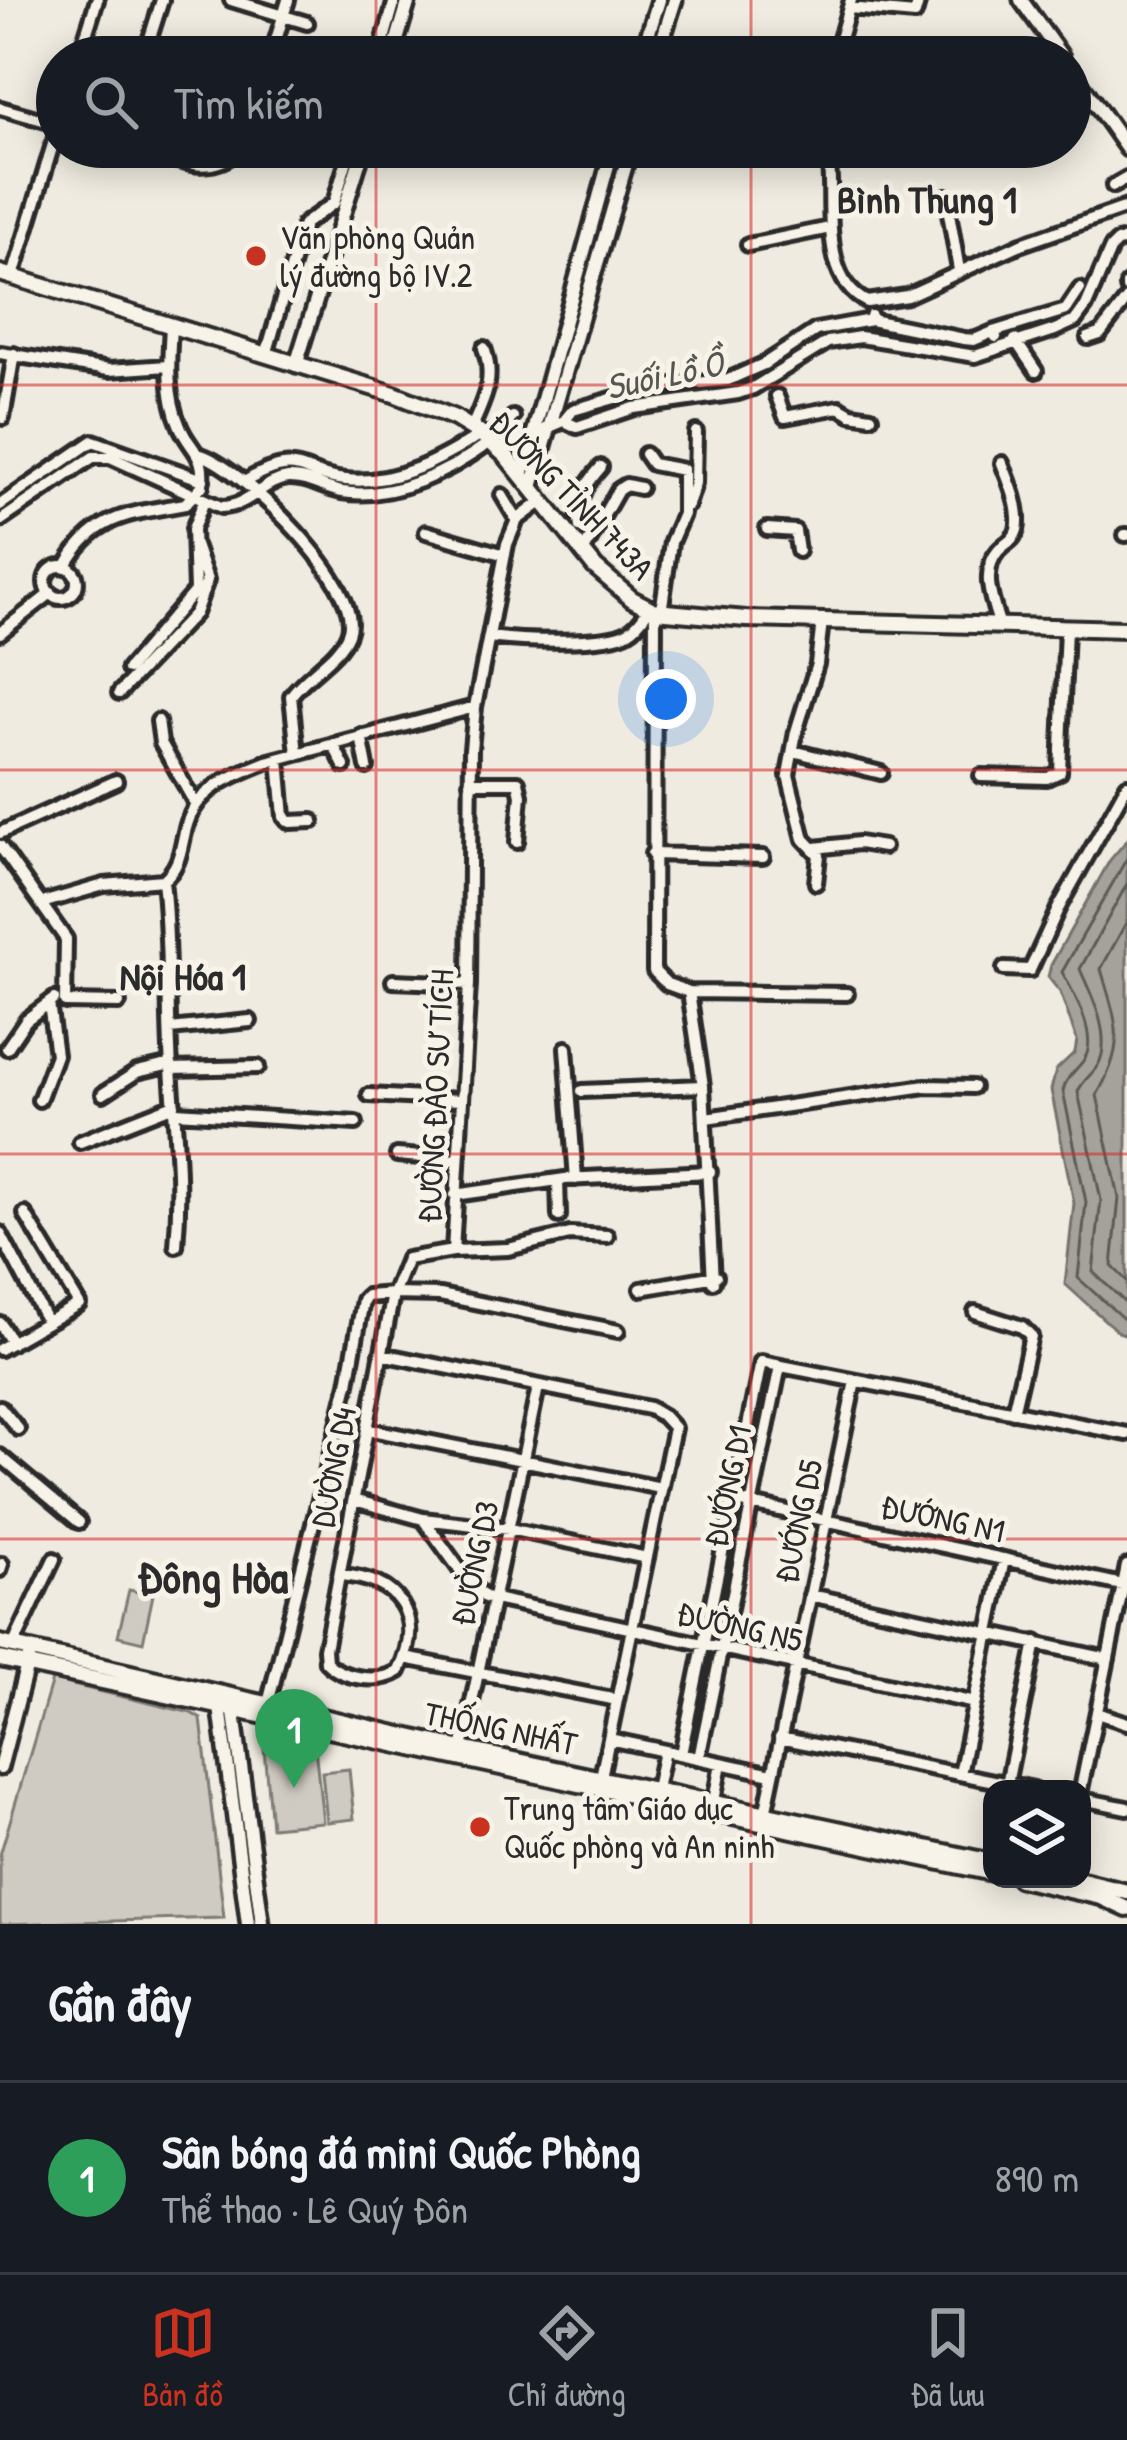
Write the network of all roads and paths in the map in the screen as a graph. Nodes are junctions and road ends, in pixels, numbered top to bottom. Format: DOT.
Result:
graph roads {
  1 [pos="97,0"];
  2 [pos="161,0"];
  3 [pos="231,0"];
  4 [pos="288,0"];
  5 [pos="395,0"];
  6 [pos="410,0"];
  7 [pos="659,0"];
  8 [pos="675,0"];
  9 [pos="920,0"];
  10 [pos="1021,0"];
  11 [pos="850,4"];
  12 [pos="283,16"];
  13 [pos="307,23"];
  14 [pos="86,36"];
  15 [pos="150,36"];
  16 [pos="277,36"];
  17 [pos="385,36"];
  18 [pos="399,36"];
  19 [pos="648,36"];
  20 [pos="664,36"];
  21 [pos="842,36"];
  22 [pos="1047,36"];
  23 [pos="1091,97"];
  24 [pos="0,108"];
  25 [pos="36,121"];
  26 [pos="1121,131"];
  27 [pos="1127,149"];
  28 [pos="43,168"];
  29 [pos="345,168"];
  30 [pos="357,168"];
  31 [pos="609,168"];
  32 [pos="625,168"];
  33 [pos="828,168"];
  34 [pos="1127,178"];
  35 [pos="1113,186"];
  36 [pos="946,196"];
  37 [pos="1127,208"];
  38 [pos="830,228"];
  39 [pos="1127,240"];
  40 [pos="748,245"];
  41 [pos="959,270"];
  42 [pos="6,274"];
  43 [pos="1080,289"];
  44 [pos="1127,299"];
  45 [pos="867,302"];
  46 [pos="872,320"];
  47 [pos="171,327"];
  48 [pos="996,337"];
  49 [pos="1088,338"];
  50 [pos="1015,340"];
  51 [pos="484,348"];
  52 [pos="0,353"];
  53 [pos="14,354"];
  54 [pos="266,355"];
  55 [pos="296,364"];
  56 [pos="168,366"];
  57 [pos="1036,371"];
  58 [pos="777,396"];
  59 [pos="871,416"];
  60 [pos="513,417"];
  61 [pos="3,418"];
  62 [pos="551,425"];
  63 [pos="696,432"];
  64 [pos="486,438"];
  65 [pos="646,454"];
  66 [pos="201,455"];
  67 [pos="1002,463"];
  68 [pos="601,467"];
  69 [pos="689,468"];
  70 [pos="527,481"];
  71 [pos="253,487"];
  72 [pos="640,488"];
  73 [pos="200,491"];
  74 [pos="502,495"];
  75 [pos="542,502"];
  76 [pos="0,505"];
  77 [pos="517,520"];
  78 [pos="0,521"];
  79 [pos="767,529"];
  80 [pos="426,532"];
  81 [pos="593,534"];
  82 [pos="194,542"];
  83 [pos="798,551"];
  84 [pos="583,552"];
  85 [pos="505,555"];
  86 [pos="65,567"];
  87 [pos="51,593"];
  88 [pos="655,611"];
  89 [pos="822,621"];
  90 [pos="1000,626"];
  91 [pos="1066,628"];
  92 [pos="1127,629"];
  93 [pos="0,633"];
  94 [pos="490,637"];
  95 [pos="128,669"];
  96 [pos="118,693"];
  97 [pos="475,707"];
  98 [pos="158,721"];
  99 [pos="361,736"];
  100 [pos="333,744"];
  101 [pos="793,751"];
  102 [pos="297,754"];
  103 [pos="279,759"];
  104 [pos="344,766"];
  105 [pos="367,767"];
  106 [pos="881,773"];
  107 [pos="981,776"];
  108 [pos="116,781"];
  109 [pos="470,782"];
  110 [pos="1127,785"];
  111 [pos="196,805"];
  112 [pos="313,821"];
  113 [pos="0,832"];
  114 [pos="517,842"];
  115 [pos="0,846"];
  116 [pos="884,847"];
  117 [pos="815,848"];
  118 [pos="652,854"];
  119 [pos="763,857"];
  120 [pos="163,880"];
  121 [pos="816,883"];
  122 [pos="42,903"];
  123 [pos="1004,969"];
  124 [pos="393,981"];
  125 [pos="469,984"];
  126 [pos="64,992"];
  127 [pos="689,992"];
  128 [pos="848,994"];
  129 [pos="49,1003"];
  130 [pos="119,1003"];
  131 [pos="250,1022"];
  132 [pos="170,1029"];
  133 [pos="7,1048"];
  134 [pos="566,1048"];
  135 [pos="171,1066"];
  136 [pos="258,1067"];
  137 [pos="703,1086"];
  138 [pos="973,1087"];
  139 [pos="582,1090"];
  140 [pos="103,1094"];
  141 [pos="369,1095"];
  142 [pos="39,1100"];
  143 [pos="460,1100"];
  144 [pos="175,1108"];
  145 [pos="706,1118"];
  146 [pos="356,1123"];
  147 [pos="80,1142"];
  148 [pos="397,1155"];
  149 [pos="456,1160"];
  150 [pos="710,1172"];
  151 [pos="576,1179"];
  152 [pos="557,1181"];
  153 [pos="455,1195"];
  154 [pos="25,1214"];
  155 [pos="560,1216"];
  156 [pos="607,1237"];
  157 [pos="2,1239"];
  158 [pos="176,1246"];
  159 [pos="453,1250"];
  160 [pos="641,1289"];
  161 [pos="393,1294"];
  162 [pos="976,1312"];
  163 [pos="45,1318"];
  164 [pos="0,1323"];
  165 [pos="618,1331"];
  166 [pos="12,1343"];
  167 [pos="0,1349"];
  168 [pos="381,1354"];
  169 [pos="780,1366"];
  170 [pos="855,1381"];
  171 [pos="538,1387"];
  172 [pos="0,1407"];
  173 [pos="751,1411"];
  174 [pos="1013,1412"];
  175 [pos="770,1414"];
  176 [pos="18,1429"];
  177 [pos="367,1429"];
  178 [pos="1127,1434"];
  179 [pos="0,1456"];
  180 [pos="523,1459"];
  181 [pos="662,1488"];
  182 [pos="354,1500"];
  183 [pos="733,1500"];
  184 [pos="751,1504"];
  185 [pos="423,1519"];
  186 [pos="826,1521"];
  187 [pos="79,1522"];
  188 [pos="508,1529"];
  189 [pos="647,1558"];
  190 [pos="721,1558"];
  191 [pos="54,1559"];
  192 [pos="1004,1559"];
  193 [pos="740,1561"];
  194 [pos="1127,1566"];
  195 [pos="340,1575"];
  196 [pos="1125,1585"];
  197 [pos="810,1595"];
  198 [pos="713,1596"];
  199 [pos="494,1600"];
  200 [pos="731,1600"];
  201 [pos="632,1630"];
  202 [pos="989,1632"];
  203 [pos="1036,1642"];
  204 [pos="6,1644"];
  205 [pos="703,1645"];
  206 [pos="722,1650"];
  207 [pos="28,1658"];
  208 [pos="405,1658"];
  209 [pos="1108,1659"];
  210 [pos="0,1660"];
  211 [pos="795,1667"];
  212 [pos="479,1673"];
  213 [pos="692,1698"];
  214 [pos="617,1700"];
  215 [pos="711,1701"];
  216 [pos="226,1702"];
  217 [pos="268,1703"];
  218 [pos="975,1703"];
  219 [pos="1096,1713"];
  220 [pos="1127,1723"];
  221 [pos="609,1738"];
  222 [pos="780,1738"];
  223 [pos="664,1750"];
  224 [pos="681,1754"];
  225 [pos="461,1755"];
  226 [pos="699,1758"];
  227 [pos="721,1763"];
  228 [pos="0,1768"];
  229 [pos="772,1774"];
  230 [pos="960,1774"];
  231 [pos="988,1780"];
  232 [pos="1008,1780"];
  233 [pos="1083,1780"];
  234 [pos="600,1783"];
  235 [pos="656,1789"];
  236 [pos="714,1801"];
  237 [pos="1091,1801"];
  238 [pos="1127,1808"];
  239 [pos="764,1819"];
  240 [pos="983,1860"];
  241 [pos="983,1871"];
  242 [pos="248,1880"];
  243 [pos="1091,1883"];
  244 [pos="1060,1888"];
  245 [pos="1127,1892"];
  246 [pos="1127,1910"];
  247 [pos="248,1924"];
  248 [pos="262,1924"];
  1 -- 14 [label="street"];
  2 -- 15 [label="street"];
  3 -- 12 [label="street"];
  4 -- 12 [label="street"];
  5 -- 17 [label="street"];
  6 -- 18 [label="street"];
  7 -- 19 [label="street"];
  8 -- 20 [label="street"];
  9 -- 11 [label="street"];
  10 -- 22 [label="street"];
  11 -- 21 [label="street"];
  12 -- 13 [label="street"];
  12 -- 16 [label="street"];
  23 -- 26 [label="street"];
  24 -- 25 [label="street"];
  26 -- 27 [label="street"];
  28 -- 42 [label="street"];
  29 -- 54 [label="street"];
  30 -- 55 [label="street"];
  31 -- 62 [label="street"];
  32 -- 62 [label="street"];
  33 -- 38 [label="street"];
  34 -- 35 [label="street"];
  36 -- 41 [label="street"];
  37 -- 41 [label="street"];
  38 -- 40 [label="street"];
  38 -- 45 [label="street"];
  39 -- 50 [label="street"];
  41 -- 45 [label="street"];
  42 -- 47 [label="main road, ĐƯỜNG TỈNH 743A"];
  43 -- 48 [label="street"];
  44 -- 49 [label="street"];
  45 -- 46 [label="street"];
  46 -- 48 [label="street"];
  46 -- 62 [label="street"];
  47 -- 54 [label="main road, ĐƯỜNG TỈNH 743A"];
  47 -- 56 [label="street"];
  48 -- 50 [label="street"];
  48 -- 62 [label="street"];
  50 -- 57 [label="street"];
  51 -- 64 [label="street"];
  52 -- 53 [label="street"];
  53 -- 56 [label="street"];
  53 -- 61 [label="street"];
  54 -- 55 [label="main road, ĐƯỜNG TỈNH 743A"];
  55 -- 64 [label="main road, ĐƯỜNG TỈNH 743A"];
  56 -- 66 [label="street"];
  58 -- 59 [label="street"];
  60 -- 64 [label="street"];
  62 -- 64 [label="street"];
  62 -- 70 [label="street"];
  63 -- 69 [label="street"];
  64 -- 70 [label="main road, ĐƯỜNG TỈNH 743A"];
  64 -- 71 [label="street"];
  65 -- 69 [label="street"];
  66 -- 71 [label="street"];
  66 -- 73 [label="street"];
  67 -- 90 [label="street"];
  68 -- 81 [label="street"];
  69 -- 88 [label="street"];
  70 -- 75 [label="main road, ĐƯỜNG TỈNH 743A"];
  71 -- 73 [label="street"];
  71 -- 102 [label="street"];
  72 -- 81 [label="street"];
  73 -- 76 [label="street"];
  73 -- 78 [label="street"];
  73 -- 82 [label="street"];
  73 -- 86 [label="street"];
  74 -- 77 [label="street"];
  75 -- 77 [label="street"];
  75 -- 84 [label="main road, ĐƯỜNG TỈNH 743A"];
  77 -- 85 [label="street, ĐƯỜNG ĐÀO SƯ TÍCH"];
  79 -- 83 [label="street"];
  80 -- 85 [label="street"];
  81 -- 84 [label="street"];
  82 -- 95 [label="street"];
  82 -- 96 [label="street"];
  84 -- 88 [label="main road, ĐƯỜNG TỈNH 743A"];
  85 -- 94 [label="street, ĐƯỜNG ĐÀO SƯ TÍCH"];
  86 -- 87 [label="street"];
  86 -- 87 [label="street"];
  87 -- 93 [label="street"];
  88 -- 89 [label="main road, ĐƯỜNG TỈNH 743A"];
  88 -- 94 [label="street"];
  88 -- 118 [label="street"];
  89 -- 90 [label="main road, ĐƯỜNG TỈNH 743A"];
  89 -- 101 [label="street"];
  90 -- 91 [label="main road, ĐƯỜNG TỈNH 743A"];
  91 -- 92 [label="main road, ĐƯỜNG TỈNH 743A"];
  91 -- 107 [label="street"];
  94 -- 97 [label="street, ĐƯỜNG ĐÀO SƯ TÍCH"];
  97 -- 99 [label="street"];
  97 -- 109 [label="street, ĐƯỜNG ĐÀO SƯ TÍCH"];
  98 -- 111 [label="street"];
  99 -- 100 [label="street"];
  99 -- 105 [label="street"];
  100 -- 102 [label="street"];
  100 -- 104 [label="street"];
  101 -- 106 [label="street"];
  101 -- 117 [label="street"];
  102 -- 103 [label="street"];
  103 -- 111 [label="street"];
  103 -- 112 [label="street"];
  108 -- 113 [label="street"];
  109 -- 114 [label="street"];
  109 -- 125 [label="street, ĐƯỜNG ĐÀO SƯ TÍCH"];
  110 -- 123 [label="street"];
  111 -- 120 [label="street"];
  115 -- 122 [label="street"];
  116 -- 117 [label="street"];
  117 -- 121 [label="street"];
  118 -- 119 [label="street"];
  118 -- 127 [label="street"];
  120 -- 122 [label="street"];
  120 -- 132 [label="street"];
  122 -- 126 [label="street"];
  124 -- 125 [label="street"];
  125 -- 143 [label="street, ĐƯỜNG ĐÀO SƯ TÍCH"];
  126 -- 129 [label="street"];
  126 -- 130 [label="street"];
  127 -- 128 [label="street"];
  127 -- 137 [label="street"];
  129 -- 133 [label="street"];
  129 -- 142 [label="street"];
  131 -- 132 [label="street"];
  132 -- 135 [label="street"];
  134 -- 151 [label="street"];
  135 -- 136 [label="street"];
  135 -- 140 [label="street"];
  135 -- 144 [label="street"];
  137 -- 139 [label="street"];
  137 -- 145 [label="street"];
  138 -- 145 [label="street"];
  141 -- 143 [label="street"];
  143 -- 149 [label="street, ĐƯỜNG ĐÀO SƯ TÍCH"];
  144 -- 146 [label="street"];
  144 -- 147 [label="street"];
  144 -- 158 [label="street"];
  145 -- 150 [label="street"];
  148 -- 149 [label="street"];
  149 -- 153 [label="street, ĐƯỜNG ĐÀO SƯ TÍCH"];
  150 -- 151 [label="street"];
  150 -- 160 [label="street"];
  151 -- 152 [label="street"];
  152 -- 153 [label="street"];
  152 -- 155 [label="street"];
  153 -- 159 [label="street, ĐƯỜNG ĐÀO SƯ TÍCH"];
  154 -- 166 [label="street"];
  156 -- 159 [label="street"];
  157 -- 163 [label="street"];
  159 -- 161 [label="street, ĐƯỜNG ĐÀO SƯ TÍCH"];
  161 -- 165 [label="street"];
  161 -- 168 [label="street, DƯỜNG D4"];
  161 -- 217 [label="street, ĐƯỜNG ĐÀO SƯ TÍCH"];
  162 -- 174 [label="street"];
  164 -- 166 [label="street"];
  166 -- 167 [label="street"];
  168 -- 171 [label="street"];
  168 -- 177 [label="street, DƯỜNG D4"];
  169 -- 170 [label="street"];
  169 -- 173 [label="street, ĐƯỚNG D1"];
  169 -- 175 [label="street, ĐƯỚNG D1"];
  170 -- 174 [label="street"];
  170 -- 186 [label="street, ĐƯỚNG D5"];
  171 -- 180 [label="street, ĐƯỜNG D3"];
  171 -- 181 [label="street"];
  172 -- 176 [label="street"];
  173 -- 175 [label="street"];
  173 -- 183 [label="street, ĐƯỚNG D1"];
  174 -- 178 [label="street"];
  175 -- 184 [label="street, ĐƯỚNG D1"];
  177 -- 180 [label="street"];
  177 -- 182 [label="street, DƯỜNG D4"];
  179 -- 187 [label="street"];
  180 -- 181 [label="street"];
  180 -- 188 [label="street, ĐƯỜNG D3"];
  181 -- 189 [label="street"];
  182 -- 185 [label="street"];
  182 -- 195 [label="street, DƯỜNG D4"];
  183 -- 184 [label="street, ĐƯỚNG N1"];
  183 -- 190 [label="street, ĐƯỚNG D1"];
  184 -- 186 [label="street, ĐƯỚNG N1"];
  184 -- 193 [label="street, ĐƯỚNG D1"];
  185 -- 188 [label="street"];
  185 -- 199 [label="street"];
  186 -- 192 [label="street, ĐƯỚNG N1"];
  186 -- 197 [label="street, ĐƯỚNG D5"];
  188 -- 189 [label="street"];
  188 -- 199 [label="street, ĐƯỜNG D3"];
  189 -- 201 [label="street"];
  190 -- 193 [label="street"];
  190 -- 198 [label="street, ĐƯỚNG D1"];
  191 -- 204 [label="street"];
  192 -- 196 [label="street, ĐƯỚNG N1"];
  192 -- 202 [label="street"];
  193 -- 200 [label="street, ĐƯỚNG D1"];
  194 -- 196 [label="street"];
  195 -- 208 [label="street"];
  195 -- 208 [label="street, DƯỜNG D4"];
  196 -- 209 [label="street"];
  197 -- 202 [label="street"];
  197 -- 211 [label="street, ĐƯỚNG D5"];
  198 -- 200 [label="street"];
  198 -- 205 [label="street, ĐƯỚNG D1"];
  199 -- 201 [label="street, ĐƯỜNG N5"];
  199 -- 212 [label="street, ĐƯỜNG D3"];
  200 -- 206 [label="street, ĐƯỚNG D1"];
  201 -- 205 [label="street, ĐƯỜNG N5"];
  201 -- 214 [label="street"];
  202 -- 203 [label="street"];
  202 -- 218 [label="street"];
  203 -- 209 [label="street"];
  203 -- 232 [label="street"];
  204 -- 207 [label="main road, THỐNG NHẤT"];
  205 -- 206 [label="street, ĐƯỜNG N5"];
  205 -- 213 [label="street, ĐƯỚNG D1"];
  206 -- 211 [label="street, ĐƯỜNG N5"];
  206 -- 215 [label="street, ĐƯỚNG D1"];
  207 -- 210 [label="main road, THỐNG NHẤT"];
  207 -- 216 [label="main road, THỐNG NHẤT"];
  207 -- 228 [label="street"];
  208 -- 212 [label="street"];
  209 -- 219 [label="street"];
  211 -- 218 [label="street, ĐƯỜNG N5"];
  211 -- 222 [label="street, ĐƯỚNG D5"];
  212 -- 214 [label="street"];
  212 -- 225 [label="street, ĐƯỜNG D3"];
  213 -- 215 [label="street"];
  213 -- 224 [label="street, ĐƯỚNG D1"];
  214 -- 221 [label="street"];
  215 -- 226 [label="street, ĐƯỚNG D1"];
  216 -- 217 [label="main road, THỐNG NHẤT"];
  216 -- 225 [label="main road, THỐNG NHẤT"];
  216 -- 242 [label="street"];
  217 -- 225 [label="main road, THỐNG NHẤT"];
  218 -- 230 [label="street"];
  219 -- 220 [label="street"];
  219 -- 233 [label="street"];
  221 -- 223 [label="street"];
  221 -- 234 [label="street"];
  222 -- 229 [label="street, ĐƯỚNG D5"];
  222 -- 230 [label="street"];
  223 -- 224 [label="street"];
  223 -- 235 [label="street"];
  224 -- 226 [label="street"];
  225 -- 234 [label="main road, THỐNG NHẤT"];
  226 -- 227 [label="street"];
  227 -- 229 [label="street"];
  227 -- 236 [label="street"];
  229 -- 239 [label="street, ĐƯỚNG D5"];
  230 -- 231 [label="street"];
  234 -- 235 [label="main road, THỐNG NHẤT"];
  234 -- 239 [label="main road, THỐNG NHẤT"];
  235 -- 236 [label="main road, THỐNG NHẤT"];
  236 -- 239 [label="main road, THỐNG NHẤT"];
  237 -- 238 [label="street"];
  239 -- 240 [label="main road, THỐNG NHẤT"];
  239 -- 241 [label="main road, THỐNG NHẤT"];
  242 -- 247 [label="street"];
  242 -- 248 [label="street"];
  243 -- 245 [label="main road"];
  244 -- 246 [label="main road"];
}
